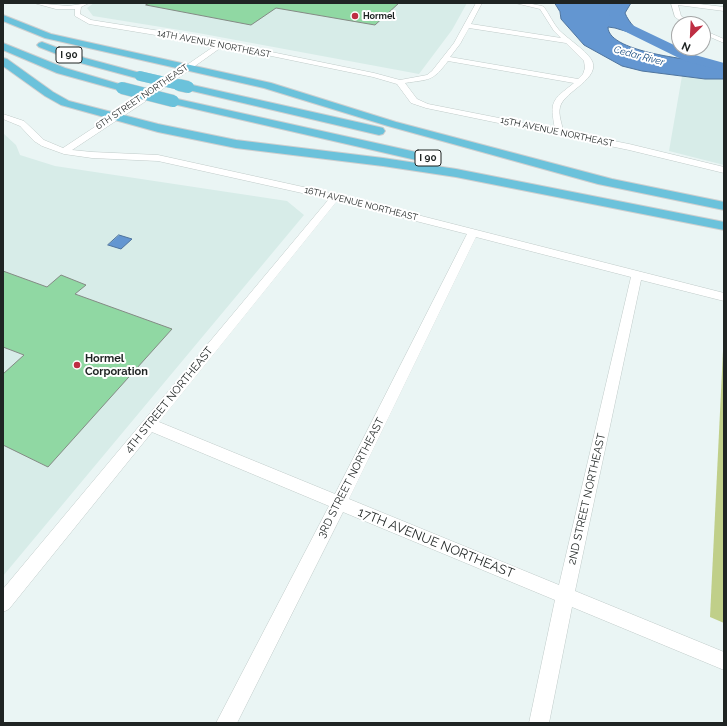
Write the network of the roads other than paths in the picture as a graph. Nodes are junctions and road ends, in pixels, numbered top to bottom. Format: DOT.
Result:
graph roads {
  1 [pos="37,3"];
  2 [pos="86,3"];
  3 [pos="479,3"];
  4 [pos="518,3"];
  5 [pos="675,3"];
  6 [pos="78,8"];
  7 [pos="724,9"];
  8 [pos="678,16"];
  9 [pos="3,18"];
  10 [pos="3,24"];
  11 [pos="468,26"];
  12 [pos="711,35"];
  13 [pos="567,41"];
  14 [pos="724,41"];
  15 [pos="221,44"];
  16 [pos="3,46"];
  17 [pos="257,51"];
  18 [pos="209,53"];
  19 [pos="446,59"];
  20 [pos="3,60"];
  21 [pos="188,67"];
  22 [pos="400,82"];
  23 [pos="580,82"];
  24 [pos="3,116"];
  25 [pos="113,117"];
  26 [pos="559,132"];
  27 [pos="89,133"];
  28 [pos="64,151"];
  29 [pos="100,156"];
  30 [pos="724,170"];
  31 [pos="616,184"];
  32 [pos="335,197"];
  33 [pos="724,206"];
  34 [pos="684,217"];
  35 [pos="724,226"];
  36 [pos="473,232"];
  37 [pos="637,274"];
  38 [pos="724,297"];
  39 [pos="148,424"];
  40 [pos="339,503"];
  41 [pos="565,596"];
  42 [pos="3,603"];
  43 [pos="724,661"];
  44 [pos="226,723"];
  45 [pos="539,723"];
  1 -- 6 [label="street"];
  2 -- 6 [label="street"];
  3 -- 11 [label="street"];
  4 -- 13 [label="street"];
  5 -- 7 [label="street"];
  5 -- 8 [label="street"];
  6 -- 15 [label="street, 14TH AVENUE NORTHEAST"];
  9 -- 21 [label="highway"];
  10 -- 31 [label="highway, I 90, bridge"];
  11 -- 13 [label="street"];
  11 -- 19 [label="street"];
  12 -- 14 [label="street"];
  13 -- 23 [label="street"];
  15 -- 17 [label="street, 14TH AVENUE NORTHEAST"];
  15 -- 18 [label="street, 6TH STREET NORTHEAST"];
  16 -- 34 [label="highway, I 90, bridge"];
  17 -- 18 [label="street"];
  17 -- 22 [label="street, 14TH AVENUE NORTHEAST"];
  18 -- 21 [label="street, 6TH STREET NORTHEAST"];
  19 -- 22 [label="street"];
  19 -- 23 [label="street"];
  20 -- 25 [label="highway"];
  21 -- 25 [label="street, 6TH STREET NORTHEAST"];
  21 -- 31 [label="highway"];
  22 -- 26 [label="street, 15TH AVENUE NORTHEAST"];
  23 -- 26 [label="street"];
  24 -- 28 [label="street, 16TH AVENUE NORTHEAST"];
  25 -- 27 [label="street, 6TH STREET NORTHEAST"];
  25 -- 34 [label="highway"];
  26 -- 30 [label="street, 15TH AVENUE NORTHEAST"];
  27 -- 28 [label="street, 6TH STREET NORTHEAST"];
  27 -- 29 [label="street"];
  28 -- 29 [label="street, 16TH AVENUE NORTHEAST"];
  29 -- 32 [label="street, 16TH AVENUE NORTHEAST"];
  31 -- 33 [label="highway, I 90"];
  32 -- 36 [label="street, 16TH AVENUE NORTHEAST"];
  32 -- 39 [label="street, 4TH STREET NORTHEAST"];
  34 -- 35 [label="highway, I 90"];
  36 -- 37 [label="street, 16TH AVENUE NORTHEAST"];
  36 -- 40 [label="street, 3RD STREET NORTHEAST"];
  37 -- 38 [label="street, 16TH AVENUE NORTHEAST"];
  37 -- 41 [label="street, 2ND STREET NORTHEAST"];
  39 -- 40 [label="street, 17TH AVENUE NORTHEAST"];
  39 -- 42 [label="street, 4TH STREET NORTHEAST"];
  40 -- 41 [label="street, 17TH AVENUE NORTHEAST"];
  40 -- 44 [label="street, 3RD STREET NORTHEAST"];
  41 -- 43 [label="street, 17TH AVENUE NORTHEAST"];
  41 -- 45 [label="street, 2ND STREET NORTHEAST"];
}
